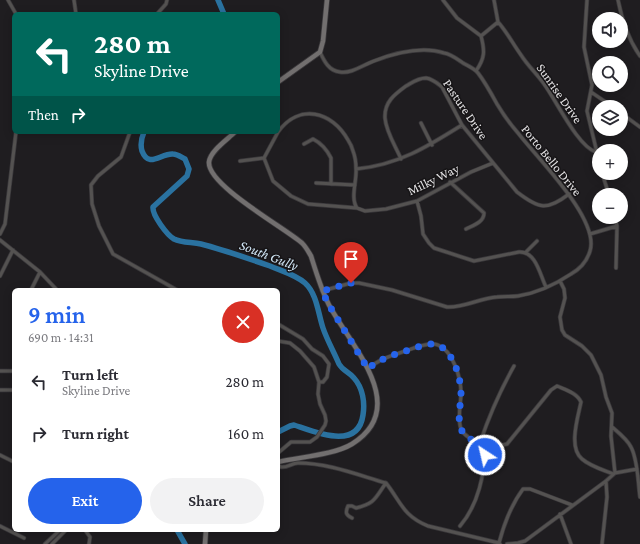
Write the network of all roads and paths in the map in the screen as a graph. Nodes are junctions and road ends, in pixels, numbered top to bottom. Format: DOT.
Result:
graph roads {
  1 [pos="8,0"];
  2 [pos="74,0"];
  3 [pos="167,0"];
  4 [pos="327,0"];
  5 [pos="443,0"];
  6 [pos="451,0"];
  7 [pos="494,0"];
  8 [pos="587,0"];
  9 [pos="618,0"];
  10 [pos="447,4"];
  11 [pos="15,12"];
  12 [pos="76,12"];
  13 [pos="159,12"];
  14 [pos="498,22"];
  15 [pos="481,36"];
  16 [pos="320,52"];
  17 [pos="640,56"];
  18 [pos="476,71"];
  19 [pos="280,81"];
  20 [pos="591,92"];
  21 [pos="603,100"];
  22 [pos="628,119"];
  23 [pos="421,122"];
  24 [pos="462,125"];
  25 [pos="640,128"];
  26 [pos="280,129"];
  27 [pos="16,134"];
  28 [pos="129,134"];
  29 [pos="233,134"];
  30 [pos="277,134"];
  31 [pos="304,144"];
  32 [pos="432,144"];
  33 [pos="594,144"];
  34 [pos="592,150"];
  35 [pos="264,158"];
  36 [pos="401,159"];
  37 [pos="240,161"];
  38 [pos="493,163"];
  39 [pos="356,169"];
  40 [pos="450,182"];
  41 [pos="316,183"];
  42 [pos="331,184"];
  43 [pos="355,185"];
  44 [pos="569,194"];
  45 [pos="417,201"];
  46 [pos="357,208"];
  47 [pos="618,226"];
  48 [pos="466,229"];
  49 [pos="0,234"];
  50 [pos="590,234"];
  51 [pos="0,240"];
  52 [pos="537,241"];
  53 [pos="13,250"];
  54 [pos="526,252"];
  55 [pos="616,268"];
  56 [pos="40,272"];
  57 [pos="0,276"];
  58 [pos="560,281"];
  59 [pos="32,288"];
  60 [pos="56,288"];
  61 [pos="173,288"];
  62 [pos="546,288"];
  63 [pos="322,291"];
  64 [pos="280,325"];
  65 [pos="280,341"];
  66 [pos="514,366"];
  67 [pos="368,369"];
  68 [pos="0,371"];
  69 [pos="12,371"];
  70 [pos="319,382"];
  71 [pos="0,390"];
  72 [pos="12,390"];
  73 [pos="612,427"];
  74 [pos="480,443"];
  75 [pos="486,446"];
  76 [pos="280,451"];
  77 [pos="0,455"];
  78 [pos="12,461"];
  79 [pos="280,463"];
  80 [pos="280,466"];
  81 [pos="637,469"];
  82 [pos="614,474"];
  83 [pos="606,481"];
  84 [pos="386,483"];
  85 [pos="640,497"];
  86 [pos="572,505"];
  87 [pos="560,514"];
  88 [pos="352,518"];
  89 [pos="0,526"];
  90 [pos="460,526"];
  91 [pos="58,532"];
  92 [pos="64,532"];
  93 [pos="86,532"];
  94 [pos="206,532"];
  95 [pos="24,538"];
  96 [pos="500,543"];
  97 [pos="46,544"];
  98 [pos="52,544"];
  99 [pos="88,544"];
  100 [pos="205,544"];
  101 [pos="507,544"];
  102 [pos="571,544"];
  103 [pos="602,544"];
  1 -- 11 [label="street"];
  2 -- 12 [label="street"];
  3 -- 13 [label="street"];
  4 -- 16 [label="main road"];
  5 -- 10 [label="street"];
  6 -- 10 [label="street"];
  7 -- 14 [label="street"];
  8 -- 20 [label="street, Sunrise Drive"];
  9 -- 17 [label="street"];
  10 -- 15 [label="street"];
  14 -- 15 [label="street"];
  14 -- 34 [label="street, Sunrise Drive"];
  15 -- 18 [label="street"];
  16 -- 18 [label="street, Porto Bello Drive"];
  16 -- 19 [label="main road"];
  18 -- 44 [label="street, Porto Bello Drive"];
  20 -- 21 [label="street"];
  20 -- 33 [label="street, Sunrise Drive"];
  22 -- 25 [label="street"];
  23 -- 32 [label="street"];
  24 -- 32 [label="street"];
  24 -- 36 [label="street, Pasture Drive"];
  24 -- 38 [label="street, Pasture Drive"];
  26 -- 39 [label="street"];
  27 -- 49 [label="street"];
  28 -- 61 [label="street"];
  29 -- 63 [label="main road"];
  30 -- 35 [label="street"];
  31 -- 42 [label="street"];
  32 -- 36 [label="street"];
  35 -- 37 [label="street"];
  35 -- 46 [label="street, Milky Way"];
  36 -- 39 [label="street"];
  38 -- 40 [label="street, Milky Way"];
  38 -- 44 [label="street, Pasture Drive"];
  39 -- 43 [label="street"];
  40 -- 45 [label="street, Milky Way"];
  40 -- 48 [label="street"];
  41 -- 42 [label="street"];
  42 -- 43 [label="street"];
  43 -- 46 [label="street"];
  44 -- 50 [label="street, Porto Bello Drive"];
  45 -- 46 [label="street, Milky Way"];
  45 -- 54 [label="street"];
  47 -- 50 [label="street"];
  47 -- 55 [label="street"];
  50 -- 58 [label="street, Porto Bello Drive"];
  51 -- 53 [label="street"];
  52 -- 54 [label="street"];
  53 -- 56 [label="street"];
  53 -- 57 [label="street"];
  54 -- 62 [label="street"];
  56 -- 59 [label="street"];
  56 -- 60 [label="street"];
  58 -- 62 [label="street, Porto Bello Drive"];
  58 -- 73 [label="street"];
  62 -- 63 [label="street, Porto Bello Drive"];
  63 -- 67 [label="main road"];
  64 -- 70 [label="street"];
  65 -- 70 [label="street"];
  66 -- 74 [label="street"];
  67 -- 74 [label="street"];
  67 -- 79 [label="main road"];
  68 -- 69 [label="street"];
  70 -- 76 [label="street"];
  71 -- 72 [label="street"];
  73 -- 81 [label="street"];
  73 -- 82 [label="street"];
  74 -- 75 [label="street"];
  75 -- 82 [label="street"];
  75 -- 90 [label="street"];
  77 -- 78 [label="street"];
  80 -- 84 [label="street"];
  81 -- 82 [label="street"];
  81 -- 85 [label="street"];
  82 -- 83 [label="street"];
  83 -- 86 [label="street"];
  83 -- 103 [label="street"];
  84 -- 88 [label="street"];
  84 -- 96 [label="street"];
  86 -- 87 [label="street"];
  86 -- 96 [label="street"];
  87 -- 101 [label="street"];
  87 -- 102 [label="street"];
  89 -- 95 [label="street"];
  91 -- 97 [label="street"];
  92 -- 98 [label="street"];
  93 -- 99 [label="street"];
  94 -- 100 [label="main road"];
}
